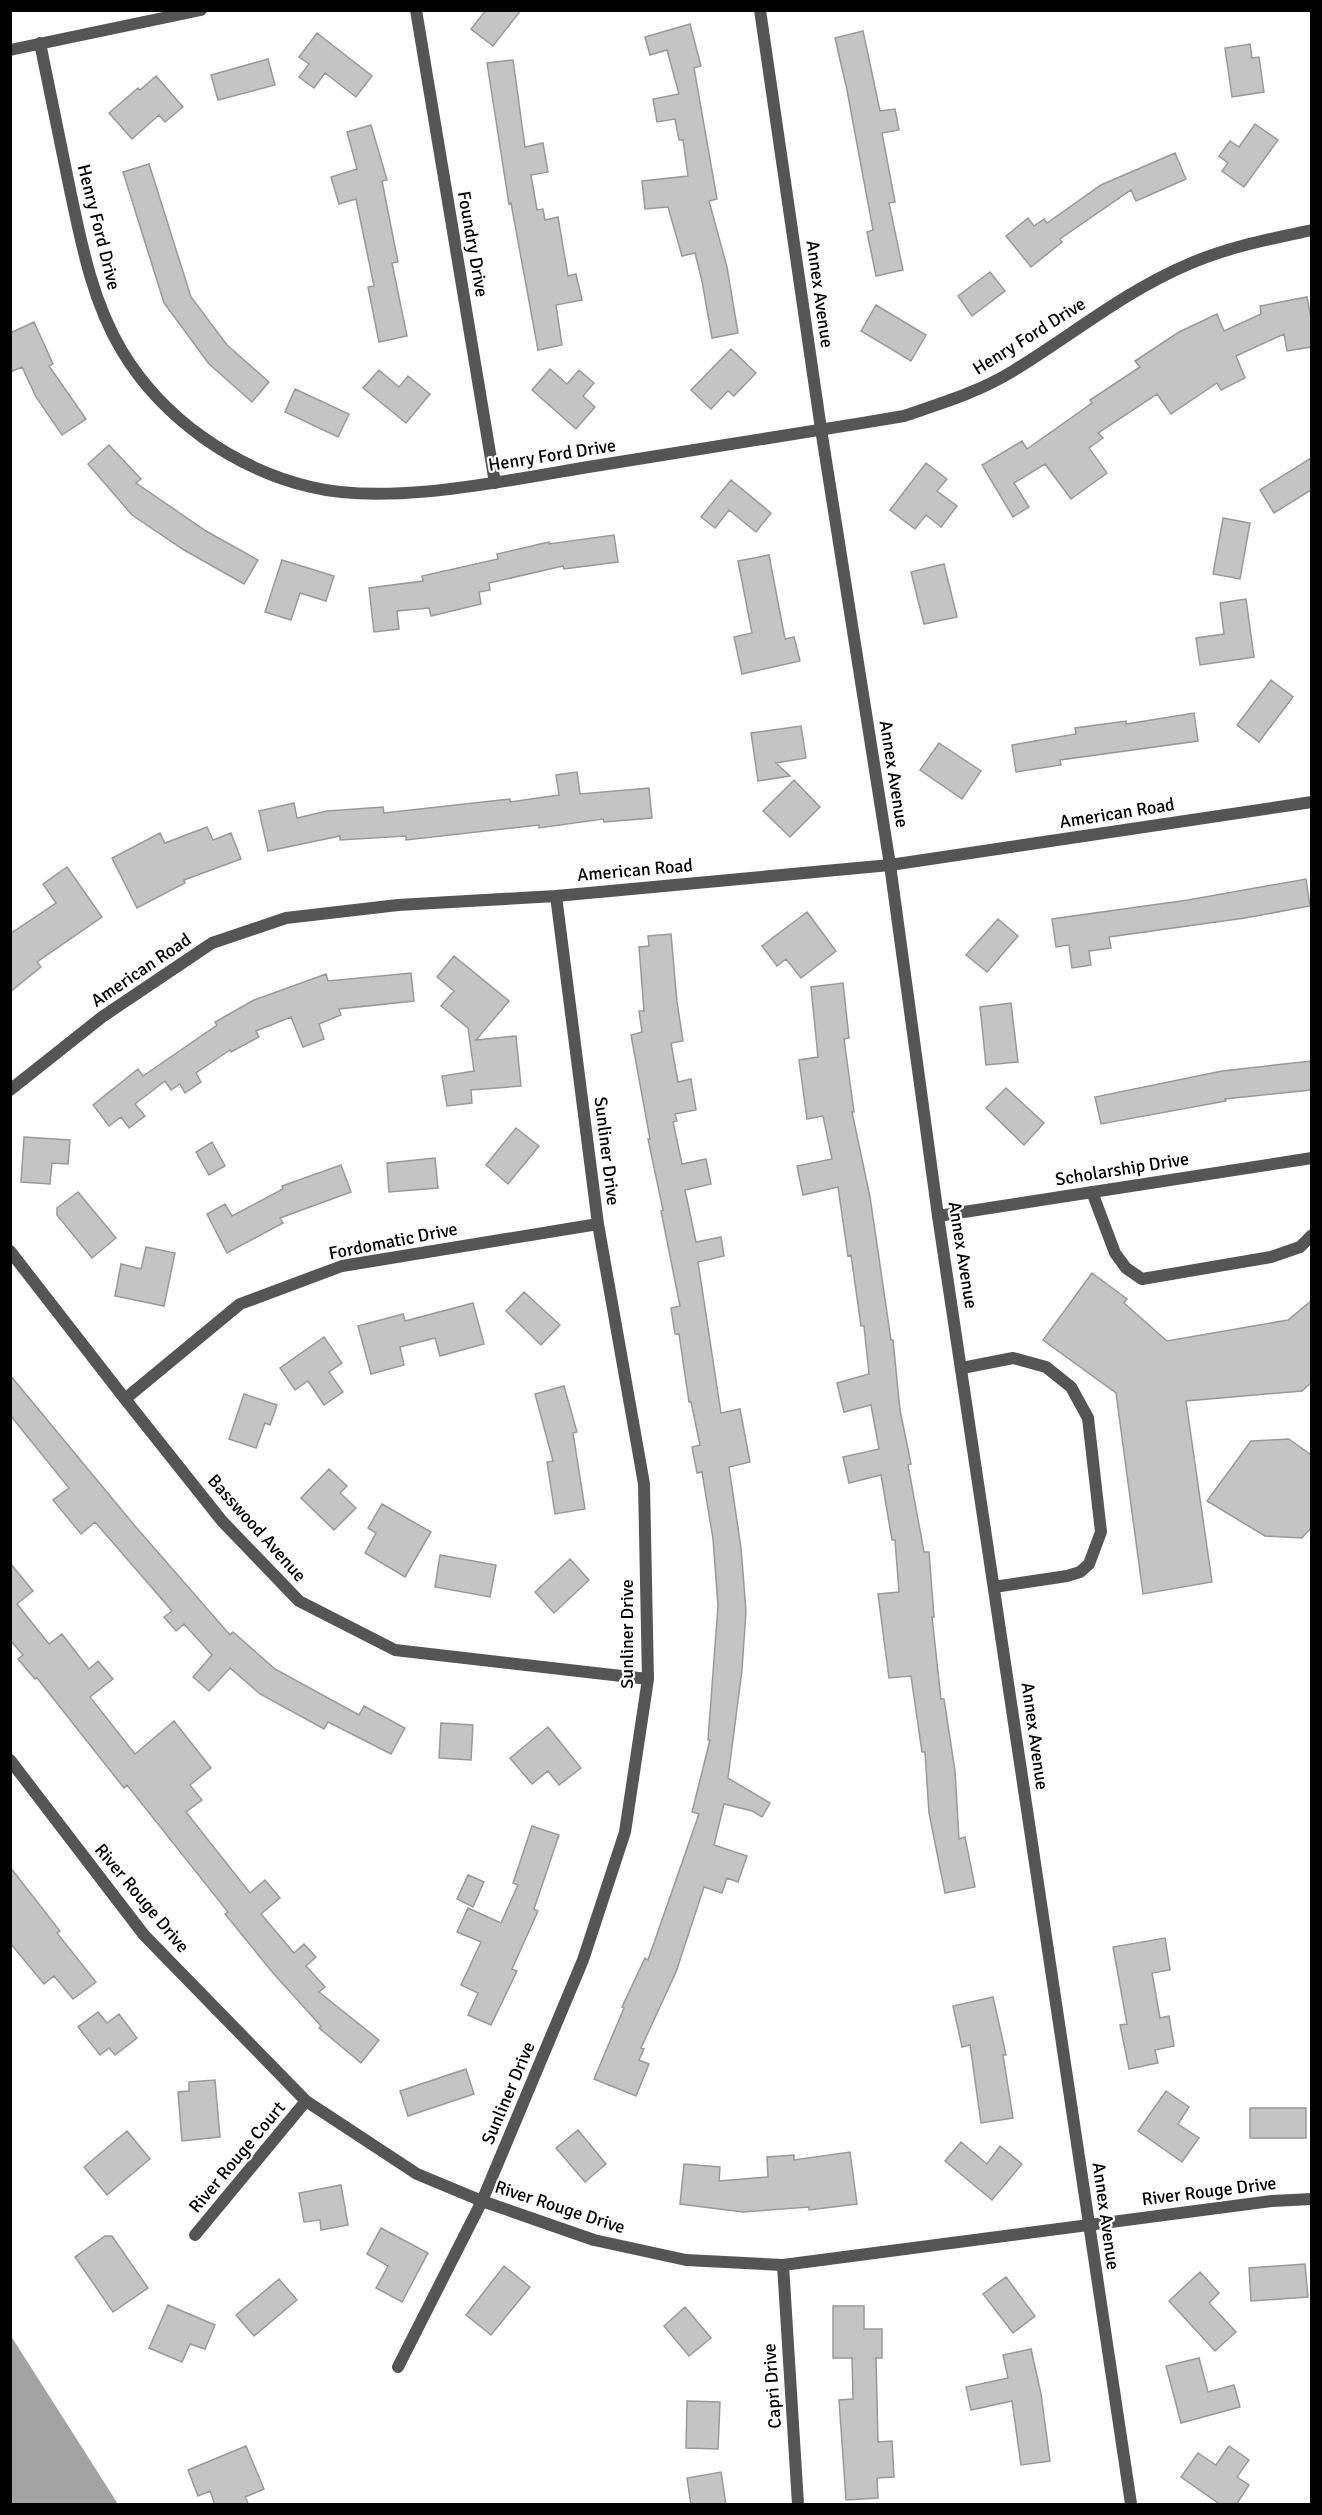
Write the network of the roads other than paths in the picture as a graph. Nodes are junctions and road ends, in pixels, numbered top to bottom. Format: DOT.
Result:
graph roads {
  1 [pos="201,10"];
  2 [pos="416,10"];
  3 [pos="760,10"];
  4 [pos="40,43"];
  5 [pos="10,50"];
  6 [pos="1311,230"];
  7 [pos="821,429"];
  8 [pos="495,483"];
  9 [pos="1311,802"];
  10 [pos="890,865"];
  11 [pos="556,896"];
  12 [pos="10,1090"];
  13 [pos="1311,1158"];
  14 [pos="1092,1192"];
  15 [pos="938,1216"];
  16 [pos="598,1224"];
  17 [pos="1311,1234"];
  18 [pos="10,1251"];
  19 [pos="962,1368"];
  20 [pos="125,1399"];
  21 [pos="994,1587"];
  22 [pos="648,1679"];
  23 [pos="10,1760"];
  24 [pos="306,2101"];
  25 [pos="1311,2199"];
  26 [pos="482,2201"];
  27 [pos="1089,2224"];
  28 [pos="195,2235"];
  29 [pos="783,2265"];
  30 [pos="398,2367"];
  31 [pos="798,2505"];
  32 [pos="1131,2505"];
  1 -- 4 [label="street"];
  2 -- 8 [label="street, Foundry Drive"];
  3 -- 7 [label="street, Annex Avenue"];
  4 -- 5 [label="street"];
  4 -- 8 [label="street, Henry Ford Drive"];
  6 -- 7 [label="street, Henry Ford Drive"];
  7 -- 8 [label="street, Henry Ford Drive"];
  7 -- 10 [label="street, Annex Avenue"];
  9 -- 10 [label="street, American Road"];
  10 -- 11 [label="street, American Road"];
  10 -- 15 [label="street, Annex Avenue"];
  11 -- 12 [label="street, American Road"];
  11 -- 16 [label="street, Sunliner Drive"];
  13 -- 14 [label="street, Scholarship Drive"];
  14 -- 15 [label="street, Scholarship Drive"];
  14 -- 17 [label="street"];
  15 -- 19 [label="street, Annex Avenue"];
  16 -- 20 [label="street, Fordomatic Drive"];
  16 -- 22 [label="street, Sunliner Drive"];
  18 -- 20 [label="street, Basswood Avenue"];
  19 -- 21 [label="street, Annex Avenue"];
  19 -- 21 [label="street"];
  20 -- 22 [label="street, Basswood Avenue"];
  21 -- 27 [label="street, Annex Avenue"];
  22 -- 26 [label="street, Sunliner Drive"];
  23 -- 24 [label="street, River Rouge Drive"];
  24 -- 26 [label="street, River Rouge Drive"];
  24 -- 28 [label="street, River Rouge Court"];
  25 -- 27 [label="street, River Rouge Drive"];
  26 -- 29 [label="street, River Rouge Drive"];
  26 -- 30 [label="street, Sunliner Drive"];
  27 -- 29 [label="street, River Rouge Drive"];
  27 -- 32 [label="street, Annex Avenue"];
  29 -- 31 [label="street, Capri Drive"];
}
